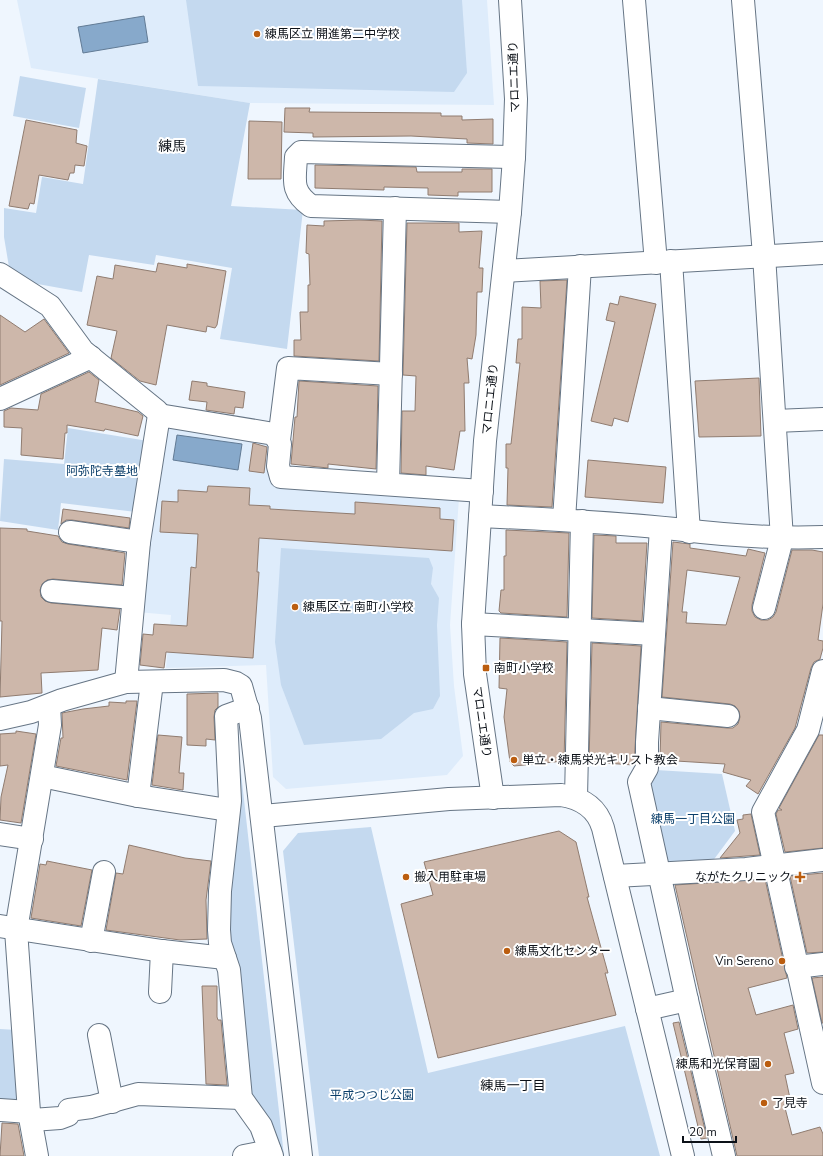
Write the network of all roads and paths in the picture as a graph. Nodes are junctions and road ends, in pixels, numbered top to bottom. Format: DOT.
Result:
graph roads {
  1 [pos="510,0"];
  2 [pos="634,0"];
  3 [pos="743,0"];
  4 [pos="514,157"];
  5 [pos="395,208"];
  6 [pos="510,212"];
  7 [pos="823,253"];
  8 [pos="764,255"];
  9 [pos="664,262"];
  10 [pos="580,266"];
  11 [pos="504,271"];
  12 [pos="0,274"];
  13 [pos="0,281"];
  14 [pos="0,286"];
  15 [pos="91,357"];
  16 [pos="391,374"];
  17 [pos="0,399"];
  18 [pos="158,415"];
  19 [pos="823,419"];
  20 [pos="775,421"];
  21 [pos="279,440"];
  22 [pos="388,484"];
  23 [pos="482,491"];
  24 [pos="480,516"];
  25 [pos="573,520"];
  26 [pos="661,528"];
  27 [pos="70,532"];
  28 [pos="689,532"];
  29 [pos="823,537"];
  30 [pos="782,539"];
  31 [pos="140,542"];
  32 [pos="52,591"];
  33 [pos="133,598"];
  34 [pos="764,608"];
  35 [pos="474,624"];
  36 [pos="579,630"];
  37 [pos="654,634"];
  38 [pos="823,671"];
  39 [pos="126,682"];
  40 [pos="152,682"];
  41 [pos="49,706"];
  42 [pos="248,708"];
  43 [pos="649,708"];
  44 [pos="728,716"];
  45 [pos="0,719"];
  46 [pos="815,729"];
  47 [pos="42,776"];
  48 [pos="138,796"];
  49 [pos="493,798"];
  50 [pos="576,798"];
  51 [pos="228,810"];
  52 [pos="263,816"];
  53 [pos="0,834"];
  54 [pos="32,839"];
  55 [pos="823,860"];
  56 [pos="776,866"];
  57 [pos="104,872"];
  58 [pos="658,874"];
  59 [pos="615,876"];
  60 [pos="8,928"];
  61 [pos="91,941"];
  62 [pos="162,951"];
  63 [pos="225,958"];
  64 [pos="823,964"];
  65 [pos="796,967"];
  66 [pos="160,992"];
  67 [pos="687,1000"];
  68 [pos="647,1009"];
  69 [pos="99,1035"];
  70 [pos="823,1083"];
  71 [pos="241,1098"];
  72 [pos="112,1102"];
  73 [pos="0,1110"];
  74 [pos="30,1116"];
  75 [pos="271,1154"];
  76 [pos="37,1156"];
  77 [pos="244,1156"];
  78 [pos="301,1156"];
  79 [pos="683,1156"];
  80 [pos="724,1156"];
  1 -- 4 [label="street, マロニエ通り"];
  2 -- 9 [label="street"];
  3 -- 8 [label="street"];
  4 -- 5 [label="street"];
  4 -- 6 [label="street, マロニエ通り"];
  5 -- 6 [label="street"];
  5 -- 16 [label="street"];
  6 -- 11 [label="street, マロニエ通り"];
  7 -- 8 [label="street"];
  8 -- 9 [label="street"];
  8 -- 20 [label="street"];
  9 -- 10 [label="street"];
  9 -- 28 [label="street"];
  10 -- 11 [label="street"];
  10 -- 25 [label="street"];
  11 -- 23 [label="street, マロニエ通り"];
  12 -- 15 [label="street"];
  13 -- 14 [label="street"];
  15 -- 17 [label="street"];
  15 -- 18 [label="street"];
  16 -- 21 [label="street"];
  16 -- 22 [label="street"];
  18 -- 21 [label="street"];
  18 -- 31 [label="street"];
  19 -- 20 [label="street"];
  20 -- 30 [label="street"];
  21 -- 22 [label="street"];
  22 -- 23 [label="street"];
  23 -- 24 [label="street, マロニエ通り"];
  24 -- 25 [label="street"];
  24 -- 35 [label="street, マロニエ通り"];
  25 -- 26 [label="street"];
  25 -- 36 [label="street"];
  26 -- 28 [label="street"];
  26 -- 37 [label="street"];
  27 -- 31 [label="street"];
  28 -- 30 [label="street"];
  29 -- 30 [label="street"];
  30 -- 34 [label="street"];
  31 -- 33 [label="street"];
  32 -- 33 [label="street"];
  33 -- 39 [label="street"];
  35 -- 36 [label="street"];
  35 -- 49 [label="street, マロニエ通り"];
  36 -- 37 [label="street"];
  36 -- 50 [label="street"];
  37 -- 43 [label="street"];
  38 -- 46 [label="street"];
  39 -- 40 [label="street"];
  39 -- 41 [label="street"];
  40 -- 42 [label="street"];
  40 -- 48 [label="street"];
  41 -- 45 [label="street"];
  41 -- 47 [label="street"];
  42 -- 51 [label="street"];
  42 -- 52 [label="street"];
  43 -- 44 [label="street"];
  43 -- 58 [label="street"];
  46 -- 56 [label="street"];
  47 -- 48 [label="street"];
  47 -- 54 [label="street"];
  48 -- 51 [label="street"];
  49 -- 50 [label="street"];
  49 -- 52 [label="street"];
  50 -- 59 [label="street"];
  51 -- 63 [label="street"];
  52 -- 78 [label="street"];
  53 -- 54 [label="street"];
  54 -- 60 [label="street"];
  55 -- 56 [label="street"];
  56 -- 58 [label="street"];
  56 -- 65 [label="street"];
  57 -- 61 [label="street"];
  58 -- 59 [label="street"];
  58 -- 67 [label="street"];
  59 -- 68 [label="street"];
  60 -- 61 [label="street"];
  60 -- 74 [label="street"];
  61 -- 62 [label="street"];
  62 -- 63 [label="street"];
  62 -- 66 [label="street"];
  63 -- 71 [label="street"];
  64 -- 65 [label="street"];
  65 -- 70 [label="street"];
  67 -- 68 [label="street"];
  67 -- 80 [label="street"];
  68 -- 79 [label="street"];
  69 -- 72 [label="street"];
  71 -- 72 [label="street"];
  71 -- 75 [label="street"];
  72 -- 74 [label="street"];
  73 -- 74 [label="street"];
  74 -- 76 [label="street"];
  75 -- 77 [label="street"];
}
